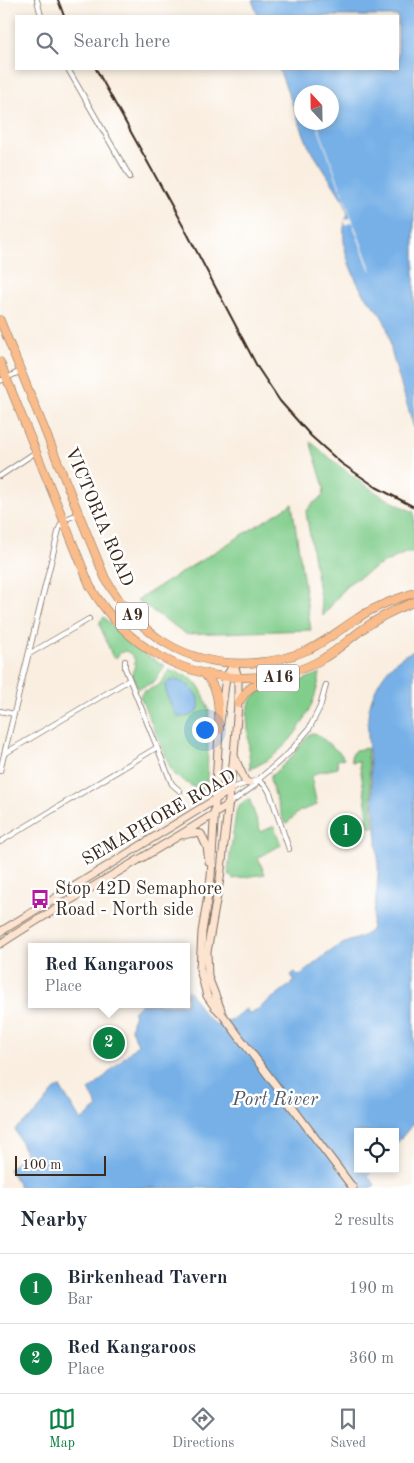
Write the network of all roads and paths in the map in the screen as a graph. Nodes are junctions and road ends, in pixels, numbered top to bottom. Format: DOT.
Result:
graph roads {
  1 [pos="38,0"];
  2 [pos="41,15"];
  3 [pos="69,70"];
  4 [pos="130,177"];
  5 [pos="0,320"];
  6 [pos="0,362"];
  7 [pos="21,371"];
  8 [pos="3,379"];
  9 [pos="36,452"];
  10 [pos="0,476"];
  11 [pos="79,514"];
  12 [pos="63,520"];
  13 [pos="414,593"];
  14 [pos="414,602"];
  15 [pos="89,619"];
  16 [pos="29,654"];
  17 [pos="324,658"];
  18 [pos="125,661"];
  19 [pos="234,664"];
  20 [pos="203,673"];
  21 [pos="226,677"];
  22 [pos="242,678"];
  23 [pos="129,680"];
  24 [pos="326,685"];
  25 [pos="238,704"];
  26 [pos="0,711"];
  27 [pos="14,714"];
  28 [pos="219,730"];
  29 [pos="156,748"];
  30 [pos="4,754"];
  31 [pos="234,755"];
  32 [pos="0,771"];
  33 [pos="258,780"];
  34 [pos="249,783"];
  35 [pos="180,791"];
  36 [pos="229,792"];
  37 [pos="215,800"];
  38 [pos="228,805"];
  39 [pos="214,814"];
  40 [pos="182,836"];
  41 [pos="0,842"];
  42 [pos="289,849"];
  43 [pos="211,877"];
  44 [pos="0,932"];
  45 [pos="0,944"];
  46 [pos="222,1014"];
  47 [pos="353,1188"];
  1 -- 2 [label="street"];
  3 -- 4 [label="street"];
  5 -- 7 [label="highway, VICTORIA ROAD / A9"];
  6 -- 8 [label="highway, VICTORIA ROAD / A9"];
  7 -- 8 [label="street"];
  7 -- 11 [label="highway, VICTORIA ROAD / A9"];
  8 -- 9 [label="highway, VICTORIA ROAD / A9"];
  9 -- 10 [label="street"];
  9 -- 12 [label="highway, VICTORIA ROAD / A9"];
  11 -- 12 [label="street"];
  11 -- 19 [label="highway, VICTORIA ROAD / A9"];
  12 -- 16 [label="street"];
  12 -- 20 [label="highway, VICTORIA ROAD / A9"];
  13 -- 19 [label="highway, A9"];
  14 -- 17 [label="highway, A9"];
  15 -- 16 [label="street"];
  16 -- 27 [label="street"];
  17 -- 22 [label="highway, A9"];
  17 -- 25 [label="highway, A16"];
  18 -- 23 [label="street"];
  19 -- 21 [label="main road, A16"];
  19 -- 22 [label="main road, A16"];
  20 -- 21 [label="highway, VICTORIA ROAD / A9"];
  20 -- 28 [label="highway, A16"];
  21 -- 22 [label="highway, VICTORIA ROAD / A9"];
  21 -- 28 [label="main road, A16"];
  22 -- 25 [label="main road, A16"];
  23 -- 29 [label="street"];
  23 -- 30 [label="street"];
  24 -- 33 [label="street, SEMAPHORE ROAD"];
  25 -- 31 [label="main road, A16"];
  26 -- 27 [label="street"];
  27 -- 30 [label="street"];
  28 -- 37 [label="main road, A16"];
  29 -- 35 [label="street"];
  29 -- 41 [label="street"];
  30 -- 32 [label="street"];
  31 -- 34 [label="main road"];
  31 -- 36 [label="main road, A16"];
  33 -- 34 [label="street, SEMAPHORE ROAD"];
  33 -- 38 [label="street, SEMAPHORE ROAD"];
  33 -- 42 [label="street"];
  34 -- 36 [label="street, SEMAPHORE ROAD"];
  36 -- 37 [label="main road, SEMAPHORE ROAD"];
  36 -- 38 [label="main road, A16"];
  37 -- 39 [label="main road, A16"];
  37 -- 44 [label="main road, SEMAPHORE ROAD"];
  38 -- 39 [label="main road, SEMAPHORE ROAD"];
  38 -- 46 [label="main road"];
  39 -- 40 [label="main road, SEMAPHORE ROAD"];
  39 -- 43 [label="main road"];
  40 -- 43 [label="main road"];
  40 -- 45 [label="main road, SEMAPHORE ROAD"];
  43 -- 46 [label="main road"];
  46 -- 47 [label="main road"];
}
